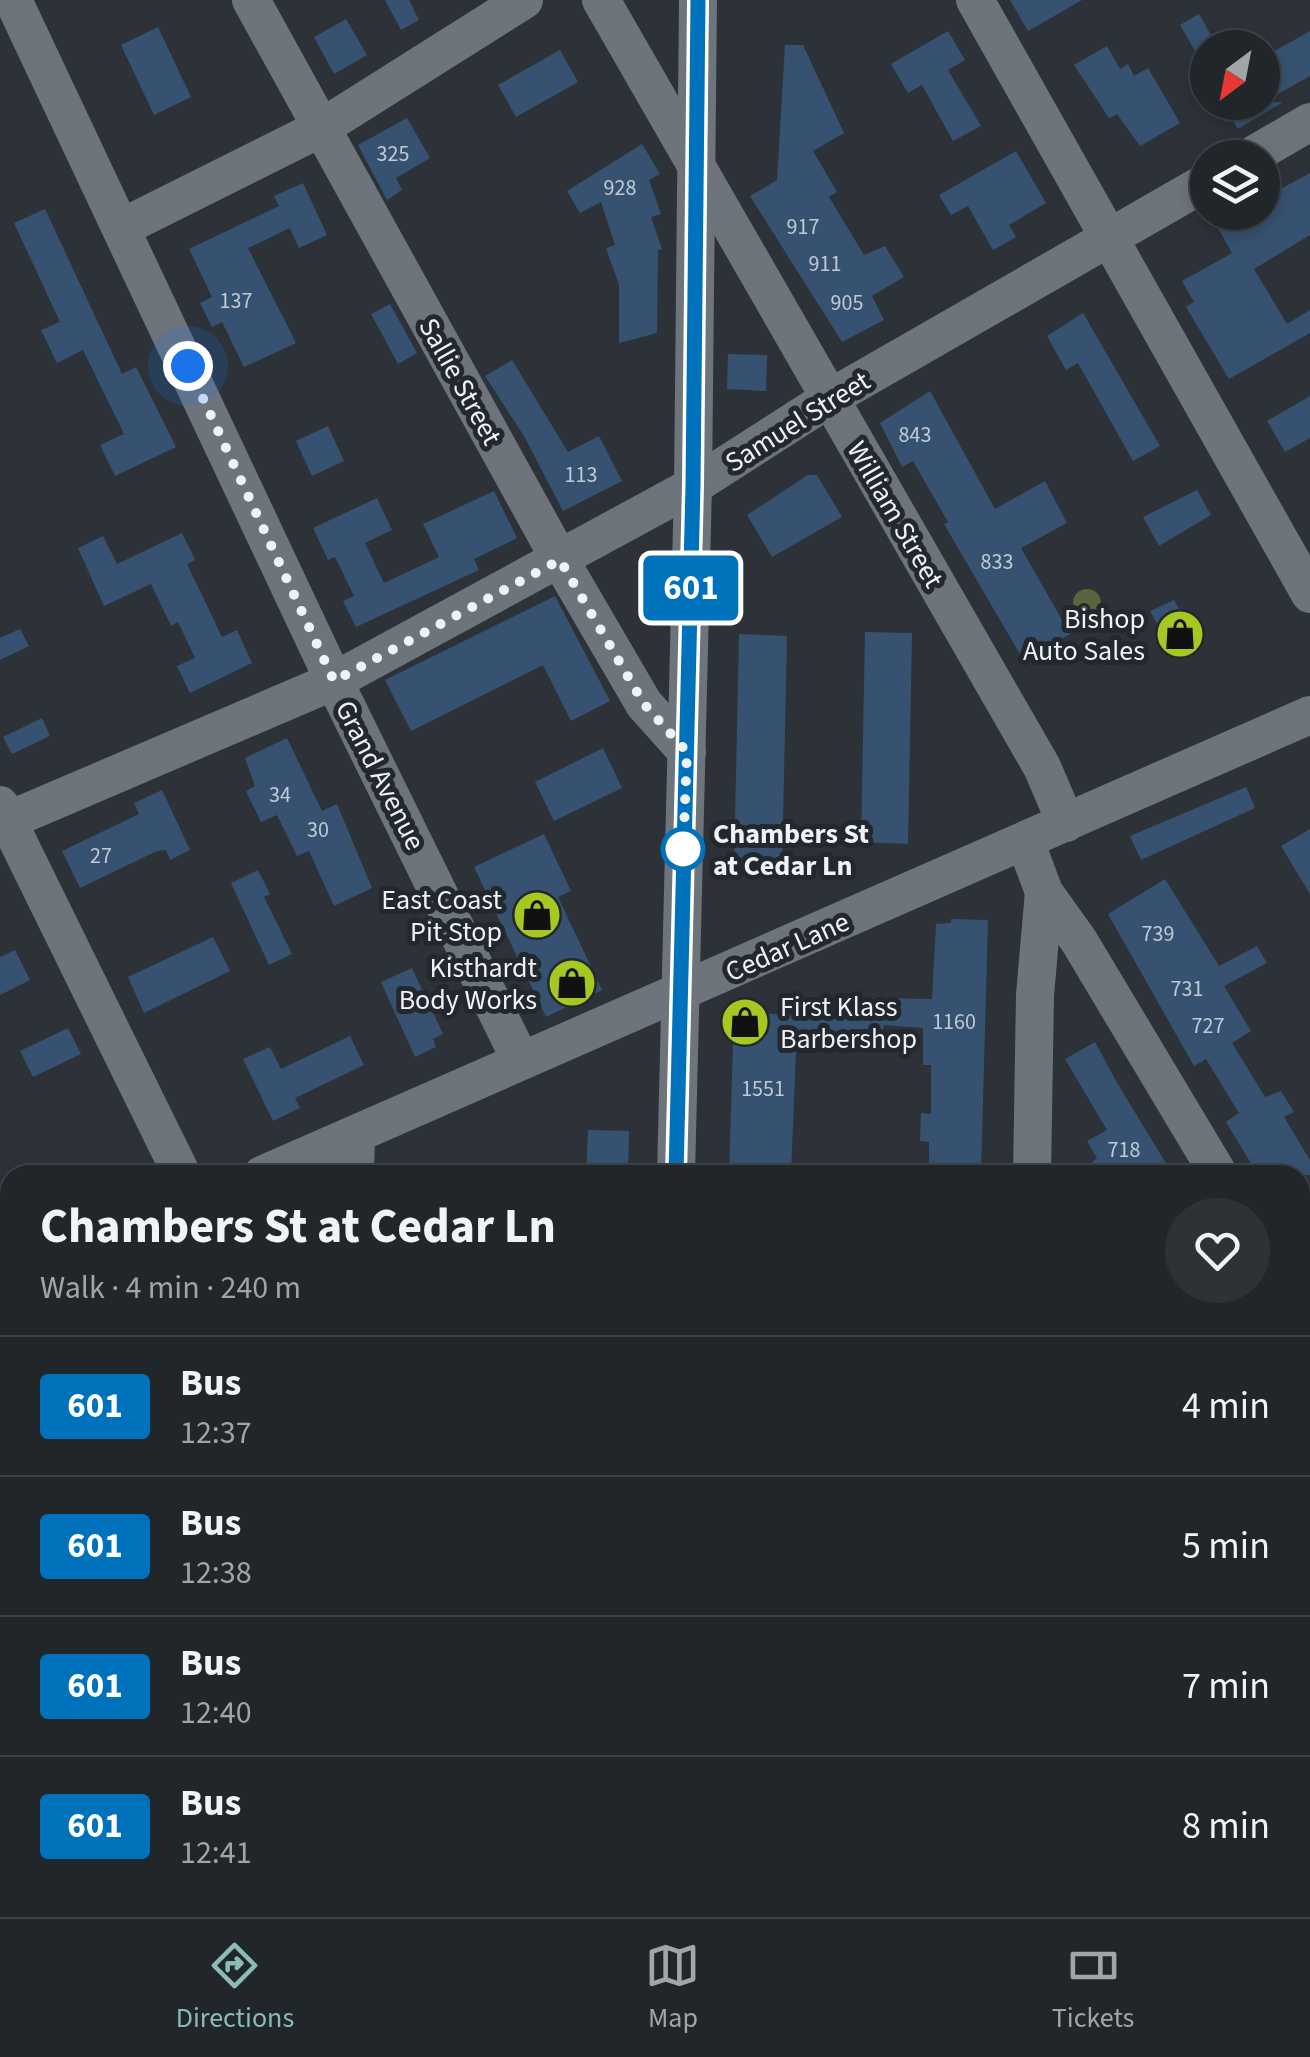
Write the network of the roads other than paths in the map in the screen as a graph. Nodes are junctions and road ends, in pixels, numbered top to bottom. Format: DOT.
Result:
graph roads {
  1 [pos="14,0"];
  2 [pos="251,0"];
  3 [pos="524,0"];
  4 [pos="601,0"];
  5 [pos="698,0"];
  6 [pos="975,0"];
  7 [pos="1310,122"];
  8 [pos="321,128"];
  9 [pos="1279,140"];
  10 [pos="695,164"];
  11 [pos="1190,191"];
  12 [pos="123,227"];
  13 [pos="1110,237"];
  14 [pos="830,398"];
  15 [pos="693,486"];
  16 [pos="560,560"];
  17 [pos="1310,594"];
  18 [pos="334,681"];
  19 [pos="1310,715"];
  20 [pos="687,752"];
  21 [pos="2,817"];
  22 [pos="1066,823"];
  23 [pos="1025,841"];
  24 [pos="1044,892"];
  25 [pos="678,994"];
  26 [pos="521,1061"];
  27 [pos="356,1135"];
  28 [pos="177,1165"];
  29 [pos="286,1165"];
  30 [pos="355,1165"];
  31 [pos="676,1165"];
  32 [pos="1032,1165"];
  33 [pos="1213,1165"];
  1 -- 12 [label="street, Grand Avenue"];
  2 -- 8 [label="street, Sallie Street"];
  3 -- 8 [label="street"];
  4 -- 10 [label="street, William Street"];
  5 -- 10 [label="street"];
  6 -- 13 [label="street"];
  7 -- 9 [label="street"];
  8 -- 12 [label="street"];
  8 -- 16 [label="street, Sallie Street"];
  10 -- 14 [label="street, William Street"];
  10 -- 15 [label="street"];
  11 -- 13 [label="street, Samuel Street"];
  12 -- 18 [label="street, Grand Avenue"];
  13 -- 14 [label="street, Samuel Street"];
  13 -- 17 [label="street"];
  14 -- 15 [label="street, Samuel Street"];
  14 -- 22 [label="street, William Street"];
  15 -- 16 [label="street, Samuel Street"];
  15 -- 20 [label="street"];
  16 -- 18 [label="street, Samuel Street"];
  16 -- 20 [label="street, Sallie Street"];
  18 -- 21 [label="street, Samuel Street"];
  18 -- 26 [label="street, Grand Avenue"];
  19 -- 22 [label="street, Cedar Lane"];
  20 -- 25 [label="street"];
  21 -- 28 [label="street"];
  22 -- 23 [label="street, Cedar Lane"];
  23 -- 24 [label="street"];
  23 -- 25 [label="street, Cedar Lane"];
  24 -- 32 [label="street"];
  24 -- 33 [label="street"];
  25 -- 26 [label="street, Cedar Lane"];
  25 -- 31 [label="street"];
  26 -- 27 [label="street, Cedar Lane"];
  27 -- 29 [label="street, Cedar Lane"];
  27 -- 30 [label="street"];
}
